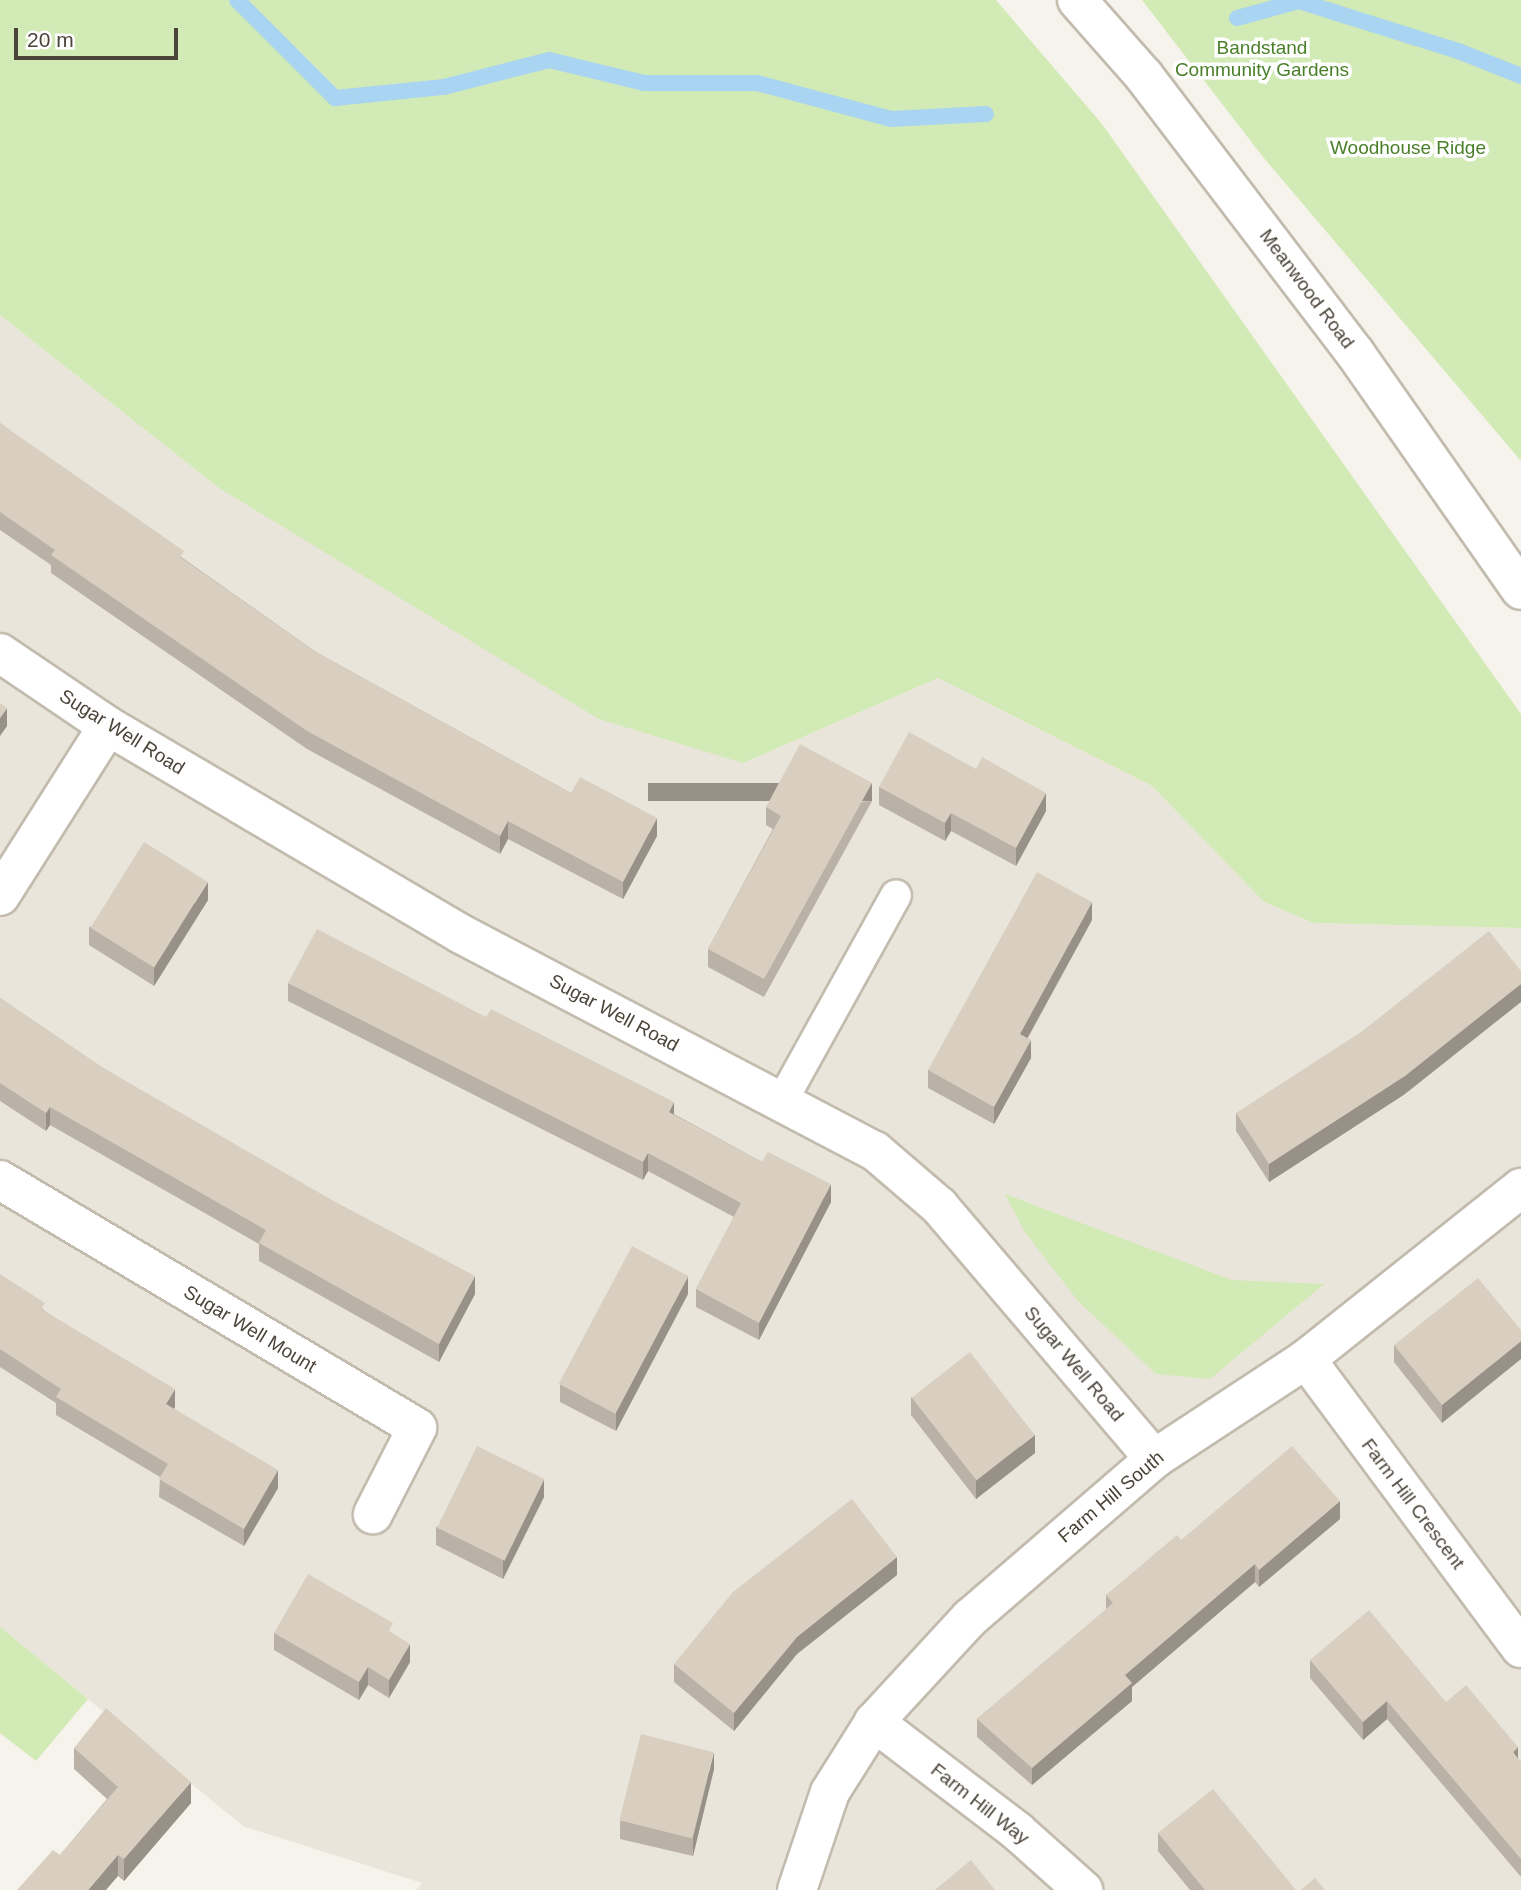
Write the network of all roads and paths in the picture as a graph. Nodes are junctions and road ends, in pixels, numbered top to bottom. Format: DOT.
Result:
graph roads {
  1 [pos="1077,0"];
  2 [pos="1521,590"];
  3 [pos="0,653"];
  4 [pos="108,726"];
  5 [pos="896,895"];
  6 [pos="0,896"];
  7 [pos="782,1101"];
  8 [pos="0,1180"];
  9 [pos="1521,1188"];
  10 [pos="1306,1359"];
  11 [pos="1154,1459"];
  12 [pos="373,1514"];
  13 [pos="1521,1648"];
  14 [pos="874,1722"];
  15 [pos="797,1890"];
  16 [pos="1083,1890"];
  1 -- 2 [label="street, Meanwood Road"];
  3 -- 4 [label="street, Sugar Well Road"];
  4 -- 6 [label="street"];
  4 -- 7 [label="street, Sugar Well Road"];
  5 -- 7 [label="lane"];
  7 -- 11 [label="street, Sugar Well Road"];
  8 -- 12 [label="street, Sugar Well Mount"];
  9 -- 10 [label="street, Farm Hill South"];
  10 -- 11 [label="street, Farm Hill South"];
  10 -- 13 [label="street, Farm Hill Crescent"];
  11 -- 14 [label="street, Farm Hill South"];
  14 -- 15 [label="street, Farm Hill South"];
  14 -- 16 [label="street, Farm Hill Way"];
}
